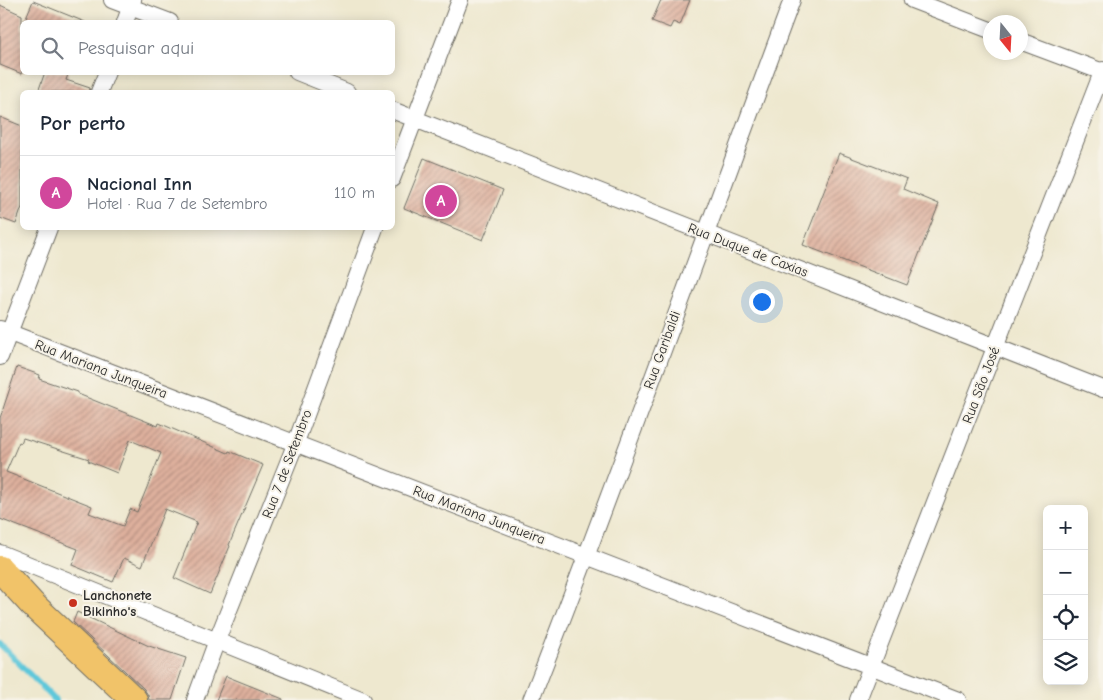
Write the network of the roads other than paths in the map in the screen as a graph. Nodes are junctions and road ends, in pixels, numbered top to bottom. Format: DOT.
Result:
graph roads {
  1 [pos="112,0"];
  2 [pos="460,0"];
  3 [pos="792,0"];
  4 [pos="912,0"];
  5 [pos="130,10"];
  6 [pos="163,20"];
  7 [pos="983,27"];
  8 [pos="1028,44"];
  9 [pos="1103,71"];
  10 [pos="106,75"];
  11 [pos="304,75"];
  12 [pos="100,90"];
  13 [pos="342,90"];
  14 [pos="395,111"];
  15 [pos="415,119"];
  16 [pos="395,171"];
  17 [pos="48,230"];
  18 [pos="374,230"];
  19 [pos="705,233"];
  20 [pos="5,331"];
  21 [pos="996,347"];
  22 [pos="0,357"];
  23 [pos="1103,389"];
  24 [pos="295,445"];
  25 [pos="0,553"];
  26 [pos="587,556"];
  27 [pos="0,569"];
  28 [pos="217,640"];
  29 [pos="871,665"];
  30 [pos="134,700"];
  31 [pos="195,700"];
  32 [pos="363,700"];
  33 [pos="530,700"];
  34 [pos="858,700"];
  35 [pos="958,700"];
  1 -- 5 [label="street"];
  2 -- 15 [label="street"];
  3 -- 19 [label="street, Rua Garibaldi"];
  4 -- 7 [label="street"];
  5 -- 6 [label="street"];
  8 -- 9 [label="street"];
  9 -- 21 [label="street, Rua São José"];
  10 -- 12 [label="street"];
  11 -- 13 [label="street"];
  14 -- 15 [label="street, Rua Duque de Caxias"];
  15 -- 16 [label="street"];
  15 -- 19 [label="street, Rua Duque de Caxias"];
  17 -- 20 [label="street"];
  18 -- 24 [label="street, Rua 7 de Setembro"];
  19 -- 21 [label="street, Rua Duque de Caxias"];
  19 -- 26 [label="street, Rua Garibaldi"];
  20 -- 22 [label="street"];
  20 -- 24 [label="street, Rua Mariana Junqueira"];
  21 -- 23 [label="street, Rua Duque de Caxias"];
  21 -- 29 [label="street, Rua São José"];
  24 -- 26 [label="street, Rua Mariana Junqueira"];
  24 -- 28 [label="street, Rua 7 de Setembro"];
  25 -- 28 [label="street"];
  26 -- 29 [label="street, Rua Mariana Junqueira"];
  26 -- 33 [label="street, Rua Garibaldi"];
  27 -- 30 [label="main road"];
  28 -- 31 [label="street, Rua 7 de Setembro"];
  28 -- 32 [label="street"];
  29 -- 34 [label="street, Rua São José"];
  29 -- 35 [label="street, Rua Mariana Junqueira"];
}
